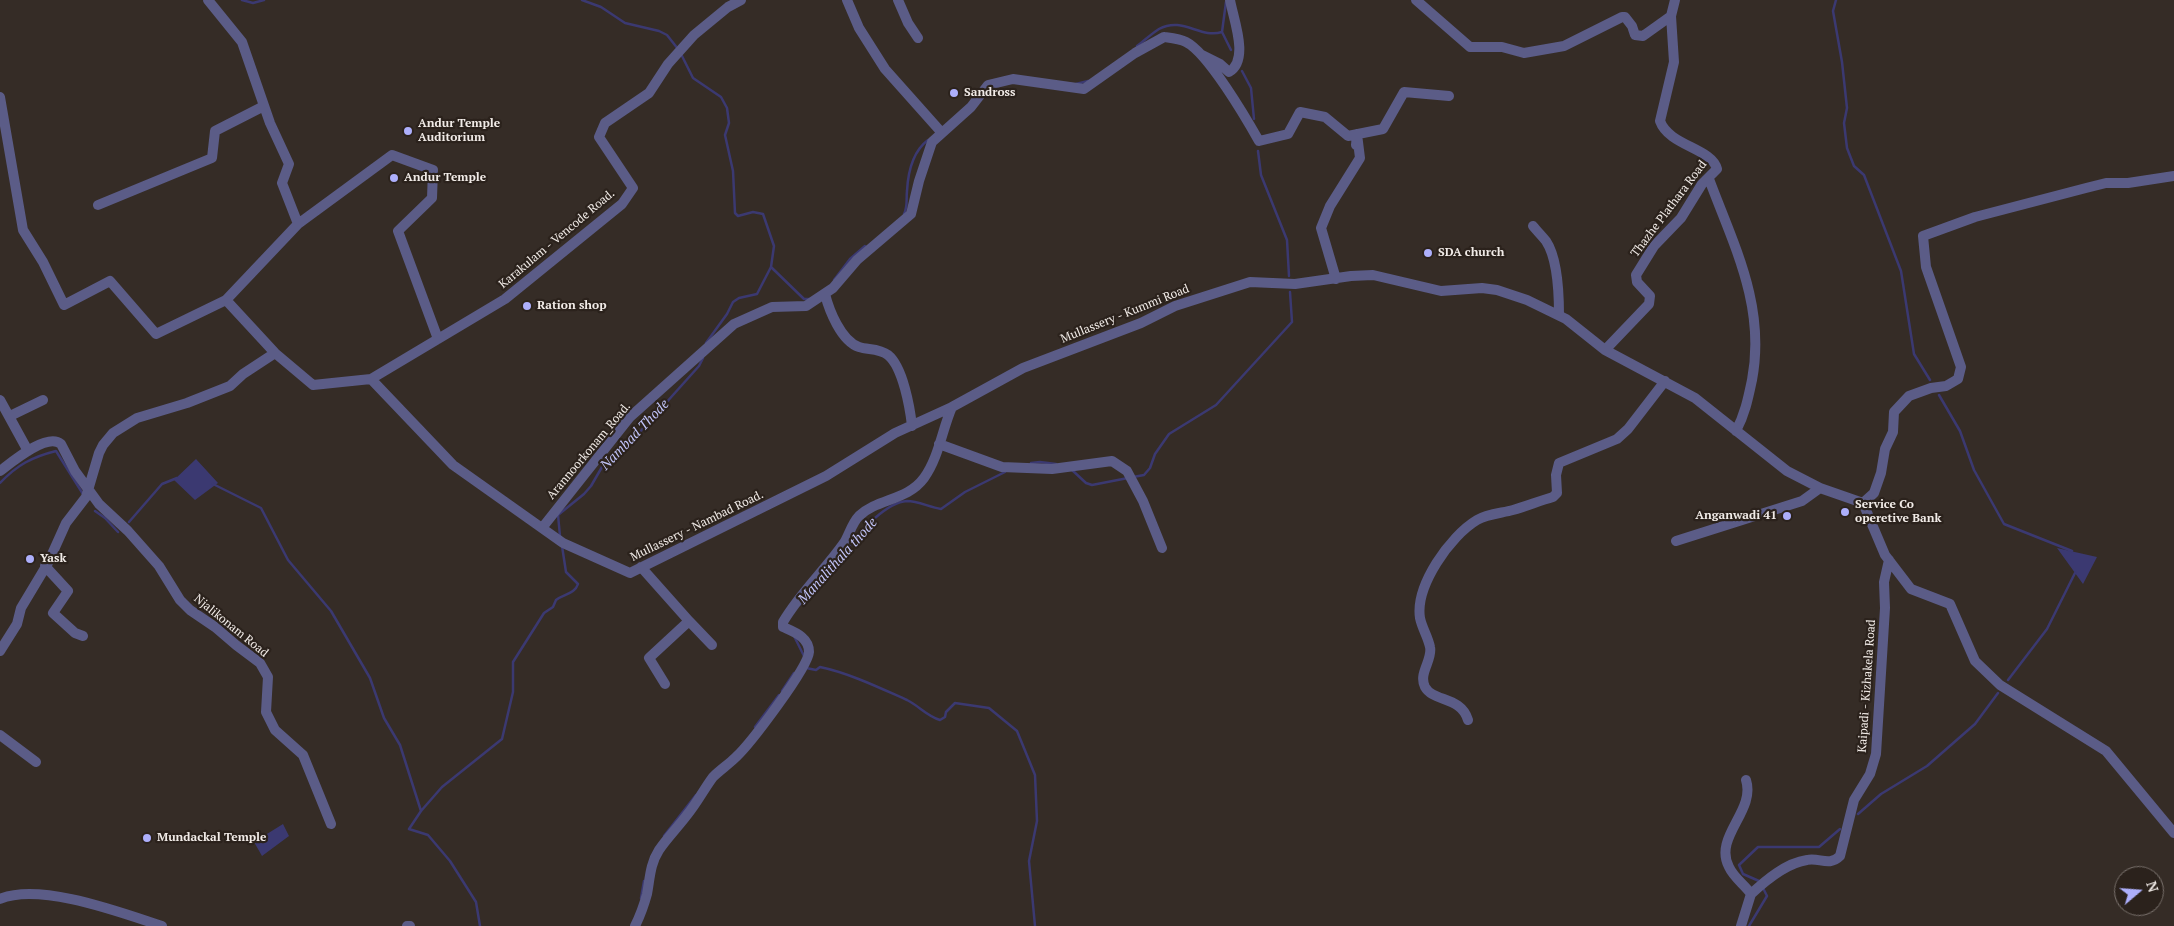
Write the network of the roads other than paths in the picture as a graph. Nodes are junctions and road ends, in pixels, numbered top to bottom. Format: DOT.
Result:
graph roads {
  1 [pos="208,0"];
  2 [pos="741,0"];
  3 [pos="847,0"];
  4 [pos="898,0"];
  5 [pos="1230,0"];
  6 [pos="1416,0"];
  7 [pos="1675,0"];
  8 [pos="724,3"];
  9 [pos="1671,16"];
  10 [pos="918,38"];
  11 [pos="1201,55"];
  12 [pos="1449,96"];
  13 [pos="0,98"];
  14 [pos="264,106"];
  15 [pos="942,133"];
  16 [pos="1357,139"];
  17 [pos="2174,176"];
  18 [pos="1709,179"];
  19 [pos="98,204"];
  20 [pos="298,224"];
  21 [pos="1533,226"];
  22 [pos="1336,279"];
  23 [pos="825,294"];
  24 [pos="226,300"];
  25 [pos="1558,315"];
  26 [pos="438,339"];
  27 [pos="1605,350"];
  28 [pos="275,354"];
  29 [pos="371,380"];
  30 [pos="1665,381"];
  31 [pos="0,400"];
  32 [pos="43,400"];
  33 [pos="952,407"];
  34 [pos="10,416"];
  35 [pos="912,426"];
  36 [pos="1736,431"];
  37 [pos="939,444"];
  38 [pos="28,451"];
  39 [pos="0,471"];
  40 [pos="1820,488"];
  41 [pos="88,490"];
  42 [pos="1863,503"];
  43 [pos="542,528"];
  44 [pos="1676,541"];
  45 [pos="1162,548"];
  46 [pos="1889,560"];
  47 [pos="45,566"];
  48 [pos="641,567"];
  49 [pos="689,621"];
  50 [pos="82,636"];
  51 [pos="712,644"];
  52 [pos="0,651"];
  53 [pos="665,684"];
  54 [pos="1468,720"];
  55 [pos="0,735"];
  56 [pos="36,762"];
  57 [pos="1746,780"];
  58 [pos="331,824"];
  59 [pos="2174,834"];
  60 [pos="1750,897"];
  61 [pos="0,898"];
  62 [pos="162,926"];
  63 [pos="635,926"];
  64 [pos="1740,926"];
  1 -- 14 [label="street"];
  2 -- 8 [label="street, Karakulam - Vencode Road."];
  3 -- 15 [label="street"];
  4 -- 10 [label="street"];
  5 -- 11 [label="street"];
  6 -- 9 [label="street"];
  7 -- 9 [label="street, Thazhe Plathara Road"];
  8 -- 26 [label="street, Karakulam - Vencode Road."];
  9 -- 18 [label="street, Thazhe Plathara Road"];
  11 -- 15 [label="street, Arannoorkonam_Road."];
  11 -- 16 [label="street"];
  12 -- 16 [label="street"];
  13 -- 24 [label="street"];
  14 -- 19 [label="street"];
  14 -- 20 [label="street"];
  15 -- 23 [label="street, Arannoorkonam_Road."];
  16 -- 22 [label="street"];
  17 -- 42 [label="street"];
  18 -- 27 [label="street, Thazhe Plathara Road"];
  18 -- 36 [label="street"];
  20 -- 24 [label="street"];
  20 -- 26 [label="street"];
  21 -- 25 [label="street"];
  22 -- 25 [label="street, Mullassery - Kummi Road"];
  22 -- 33 [label="street, Mullassery - Kummi Road"];
  23 -- 35 [label="street"];
  23 -- 43 [label="street, Arannoorkonam_Road."];
  24 -- 28 [label="street"];
  25 -- 27 [label="street, Mullassery - Kummi Road"];
  26 -- 29 [label="street, Karakulam - Vencode Road."];
  27 -- 30 [label="street, Mullassery - Kummi Road"];
  28 -- 29 [label="street"];
  28 -- 41 [label="street"];
  29 -- 43 [label="street, Mullassery - Nambad Road."];
  30 -- 36 [label="street, Mullassery - Kummi Road"];
  30 -- 54 [label="street"];
  31 -- 34 [label="street"];
  32 -- 34 [label="street"];
  33 -- 35 [label="street, Mullassery - Nambad Road."];
  33 -- 37 [label="street"];
  34 -- 38 [label="street"];
  35 -- 48 [label="street, Mullassery - Nambad Road."];
  36 -- 40 [label="street, Mullassery - Kummi Road"];
  37 -- 45 [label="street"];
  37 -- 63 [label="street"];
  38 -- 39 [label="street"];
  38 -- 41 [label="street, Njalikonam Road"];
  40 -- 42 [label="street, Mullassery - Kummi Road"];
  40 -- 44 [label="street"];
  41 -- 47 [label="street"];
  41 -- 58 [label="street, Njalikonam Road"];
  42 -- 46 [label="street"];
  43 -- 48 [label="street, Mullassery - Nambad Road."];
  46 -- 59 [label="street"];
  46 -- 60 [label="street, Kaipadi - Kizhakela Road"];
  47 -- 50 [label="street"];
  47 -- 52 [label="street"];
  48 -- 49 [label="street"];
  49 -- 51 [label="street"];
  49 -- 53 [label="street"];
  55 -- 56 [label="street"];
  57 -- 60 [label="street"];
  60 -- 64 [label="street"];
  61 -- 62 [label="street"];
}
